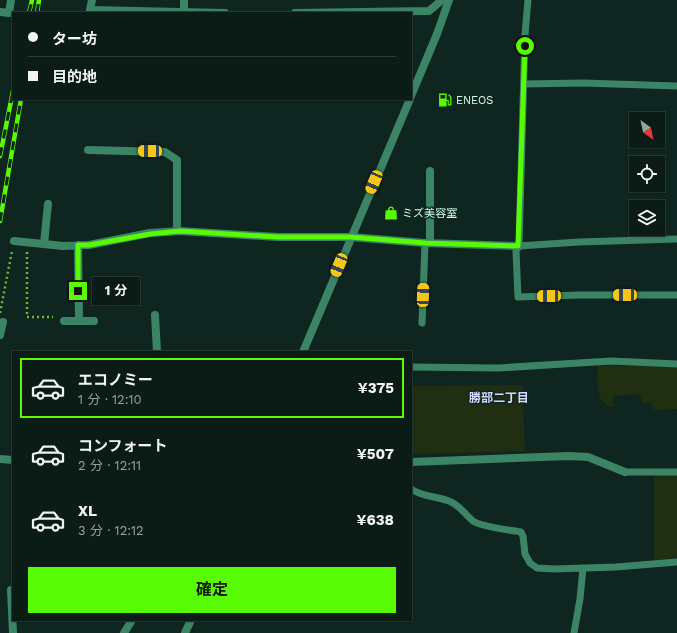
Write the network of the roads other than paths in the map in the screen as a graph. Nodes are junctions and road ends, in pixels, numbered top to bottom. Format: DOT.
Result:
graph roads {
  1 [pos="11,0"];
  2 [pos="92,0"];
  3 [pos="184,0"];
  4 [pos="442,0"];
  5 [pos="449,0"];
  6 [pos="528,0"];
  7 [pos="0,12"];
  8 [pos="184,12"];
  9 [pos="362,12"];
  10 [pos="524,84"];
  11 [pos="677,86"];
  12 [pos="412,94"];
  13 [pos="410,100"];
  14 [pos="88,150"];
  15 [pos="430,170"];
  16 [pos="48,204"];
  17 [pos="177,231"];
  18 [pos="351,237"];
  19 [pos="677,239"];
  20 [pos="14,241"];
  21 [pos="427,243"];
  22 [pos="44,244"];
  23 [pos="78,245"];
  24 [pos="518,246"];
  25 [pos="677,295"];
  26 [pos="155,315"];
  27 [pos="64,321"];
  28 [pos="79,321"];
  29 [pos="94,321"];
  30 [pos="3,322"];
  31 [pos="422,323"];
  32 [pos="0,335"];
  33 [pos="157,351"];
  34 [pos="303,351"];
  35 [pos="677,364"];
  36 [pos="412,367"];
  37 [pos="0,459"];
  38 [pos="12,460"];
  39 [pos="412,462"];
  40 [pos="626,472"];
  41 [pos="677,472"];
  42 [pos="412,489"];
  43 [pos="677,562"];
  44 [pos="583,568"];
  45 [pos="11,590"];
  46 [pos="12,612"];
  47 [pos="12,621"];
  48 [pos="131,621"];
  49 [pos="191,621"];
  50 [pos="13,633"];
  51 [pos="124,633"];
  52 [pos="185,633"];
  53 [pos="574,633"];
  1 -- 7 [label="street"];
  2 -- 8 [label="street"];
  3 -- 8 [label="street"];
  4 -- 9 [label="street"];
  5 -- 12 [label="street"];
  6 -- 10 [label="lane"];
  10 -- 11 [label="lane"];
  10 -- 24 [label="lane"];
  13 -- 18 [label="street"];
  14 -- 17 [label="street"];
  15 -- 21 [label="street"];
  16 -- 22 [label="street"];
  17 -- 18 [label="street"];
  17 -- 23 [label="street"];
  18 -- 21 [label="street"];
  18 -- 34 [label="street"];
  19 -- 24 [label="lane"];
  20 -- 22 [label="street"];
  21 -- 24 [label="street"];
  21 -- 31 [label="lane"];
  22 -- 23 [label="street"];
  23 -- 28 [label="street"];
  24 -- 25 [label="lane"];
  26 -- 33 [label="street"];
  27 -- 28 [label="street"];
  28 -- 29 [label="street"];
  30 -- 32 [label="street"];
  35 -- 36 [label="lane"];
  37 -- 38 [label="street"];
  39 -- 40 [label="street"];
  40 -- 41 [label="lane"];
  42 -- 44 [label="lane"];
  43 -- 44 [label="lane"];
  44 -- 53 [label="lane"];
  45 -- 46 [label="street"];
  47 -- 50 [label="street"];
  48 -- 51 [label="street"];
  49 -- 52 [label="street"];
}
